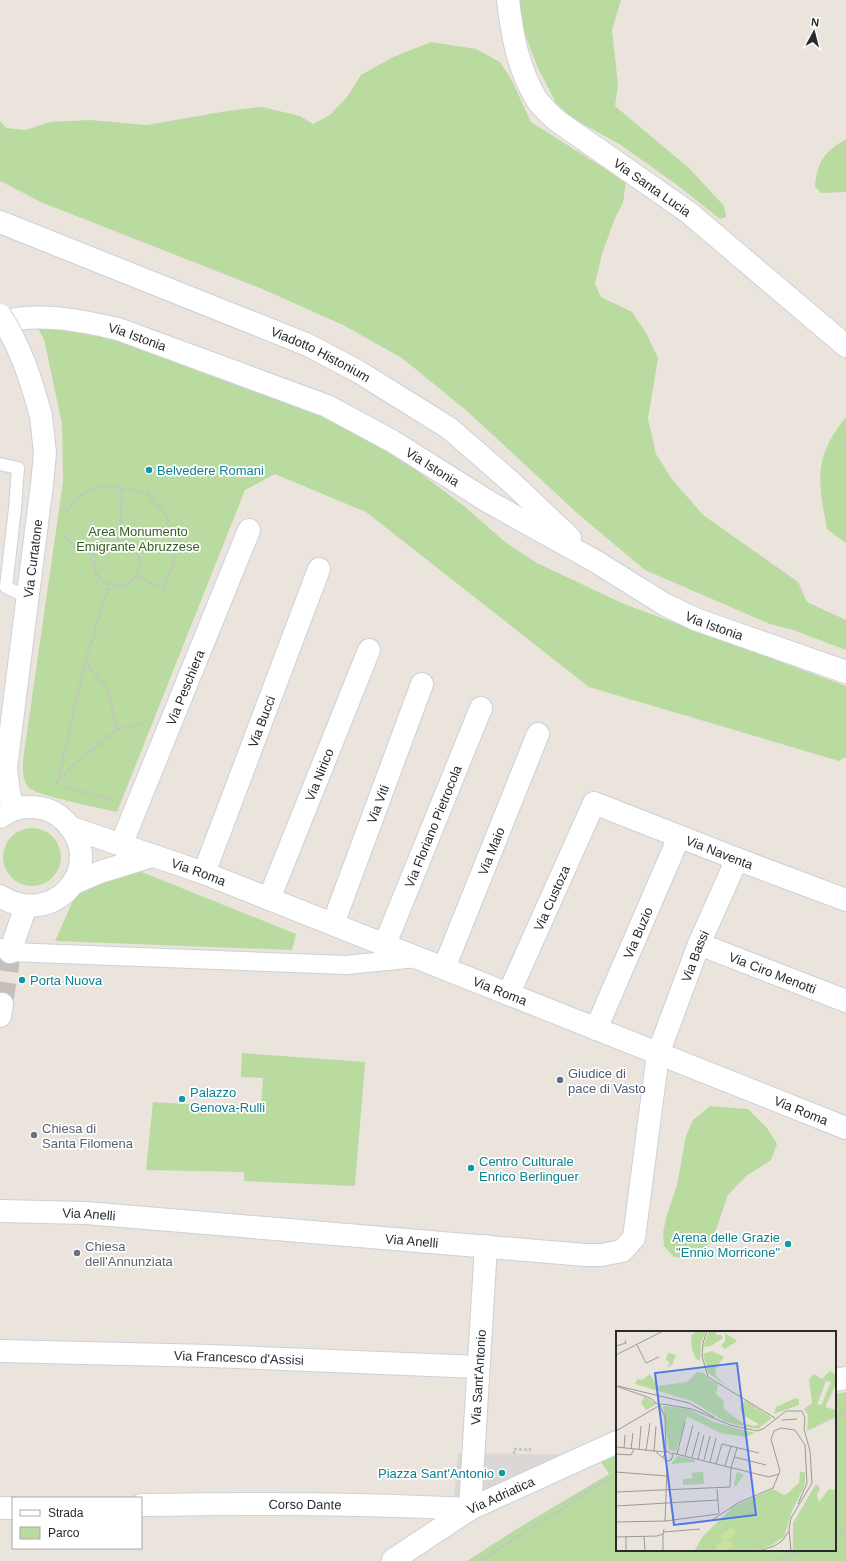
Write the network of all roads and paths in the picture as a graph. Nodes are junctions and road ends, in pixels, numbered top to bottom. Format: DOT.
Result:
graph roads {
  1 [pos="508,0"];
  2 [pos="0,222"];
  3 [pos="0,316"];
  4 [pos="0,322"];
  5 [pos="846,346"];
  6 [pos="0,464"];
  7 [pos="122,488"];
  8 [pos="66,512"];
  9 [pos="61,530"];
  10 [pos="249,530"];
  11 [pos="120,540"];
  12 [pos="95,554"];
  13 [pos="595,561"];
  14 [pos="319,569"];
  15 [pos="137,576"];
  16 [pos="109,586"];
  17 [pos="27,597"];
  18 [pos="369,650"];
  19 [pos="85,662"];
  20 [pos="846,672"];
  21 [pos="422,684"];
  22 [pos="7,706"];
  23 [pos="481,708"];
  24 [pos="538,734"];
  25 [pos="51,782"];
  26 [pos="57,784"];
  27 [pos="594,803"];
  28 [pos="136,808"];
  29 [pos="6,812"];
  30 [pos="72,828"];
  31 [pos="679,837"];
  32 [pos="121,845"];
  33 [pos="152,856"];
  34 [pos="737,859"];
  35 [pos="204,873"];
  36 [pos="72,884"];
  37 [pos="0,896"];
  38 [pos="269,899"];
  39 [pos="846,900"];
  40 [pos="26,906"];
  41 [pos="333,924"];
  42 [pos="385,944"];
  43 [pos="699,944"];
  44 [pos="5,950"];
  45 [pos="418,958"];
  46 [pos="444,968"];
  47 [pos="509,993"];
  48 [pos="846,1001"];
  49 [pos="596,1029"];
  50 [pos="658,1054"];
  51 [pos="846,1128"];
  52 [pos="0,1211"];
  53 [pos="486,1246"];
  54 [pos="0,1351"];
  55 [pos="478,1367"];
  56 [pos="846,1378"];
  57 [pos="836,1380"];
  58 [pos="846,1412"];
  59 [pos="836,1415"];
  60 [pos="616,1442"];
  61 [pos="530,1446"];
  62 [pos="514,1454"];
  63 [pos="616,1474"];
  64 [pos="142,1505"];
  65 [pos="0,1508"];
  66 [pos="12,1508"];
  67 [pos="470,1509"];
  68 [pos="846,1532"];
  69 [pos="836,1536"];
  70 [pos="801,1551"];
  71 [pos="393,1560"];
  72 [pos="480,1561"];
  73 [pos="778,1561"];
  1 -- 5 [label="street, Via Santa Lucia"];
  2 -- 13 [label="street, Viadotto Histonium"];
  3 -- 17 [label="street, Via Curtatone, bridge"];
  4 -- 13 [label="street, Via Istonia"];
  6 -- 17 [label="lane"];
  7 -- 8 [label="path"];
  7 -- 11 [label="path"];
  7 -- 15 [label="path"];
  9 -- 12 [label="path"];
  10 -- 28 [label="street, Via Peschiera"];
  11 -- 12 [label="path"];
  11 -- 15 [label="path"];
  12 -- 16 [label="path"];
  13 -- 20 [label="street, Via Istonia"];
  14 -- 35 [label="street, Via Bucci"];
  15 -- 16 [label="path"];
  16 -- 19 [label="path"];
  17 -- 22 [label="street, Via Curtatone"];
  18 -- 38 [label="street, Via Nirico"];
  19 -- 26 [label="path"];
  19 -- 26 [label="path"];
  21 -- 41 [label="street, Via Viti"];
  22 -- 29 [label="street, Via Curtatone"];
  23 -- 42 [label="street, Via Floriano Pietrocola"];
  24 -- 46 [label="street, Via Maio"];
  25 -- 26 [label="path"];
  26 -- 28 [label="path"];
  27 -- 31 [label="street, Via Naventa"];
  27 -- 47 [label="street, Via Custoza"];
  28 -- 32 [label="street, Via Peschiera"];
  29 -- 30 [label="street"];
  30 -- 32 [label="street, Via Roma"];
  30 -- 36 [label="street"];
  31 -- 34 [label="street, Via Naventa"];
  31 -- 49 [label="street, Via Buzio"];
  32 -- 33 [label="street, Via Roma"];
  33 -- 35 [label="street, Via Roma"];
  33 -- 36 [label="street"];
  34 -- 39 [label="street, Via Naventa"];
  34 -- 43 [label="street, Via Bassi"];
  35 -- 38 [label="street, Via Roma"];
  36 -- 40 [label="street"];
  37 -- 40 [label="street"];
  38 -- 41 [label="street, Via Roma"];
  40 -- 44 [label="street"];
  41 -- 42 [label="street, Via Roma"];
  42 -- 45 [label="street, Via Roma"];
  43 -- 48 [label="street, Via Ciro Menotti"];
  43 -- 50 [label="street, Via Bassi"];
  44 -- 45 [label="street"];
  45 -- 46 [label="street, Via Roma"];
  46 -- 47 [label="street, Via Roma"];
  47 -- 49 [label="street, Via Roma"];
  49 -- 50 [label="street, Via Roma"];
  50 -- 51 [label="street, Via Roma"];
  50 -- 53 [label="street, Via Anelli"];
  52 -- 53 [label="street, Via Anelli"];
  53 -- 55 [label="street, Via Sant'Antonio"];
  54 -- 55 [label="street, Via Francesco d'Assisi"];
  55 -- 67 [label="street, Via Sant'Antonio"];
  56 -- 57 [label="street"];
  58 -- 59 [label="path"];
  60 -- 67 [label="street, Via Adriatica"];
  61 -- 62 [label="path"];
  63 -- 72 [label="path"];
  64 -- 67 [label="street, Corso Dante"];
  65 -- 66 [label="street"];
  67 -- 71 [label="street, Via Adriatica"];
  68 -- 69 [label="path"];
  70 -- 73 [label="path"];
}
